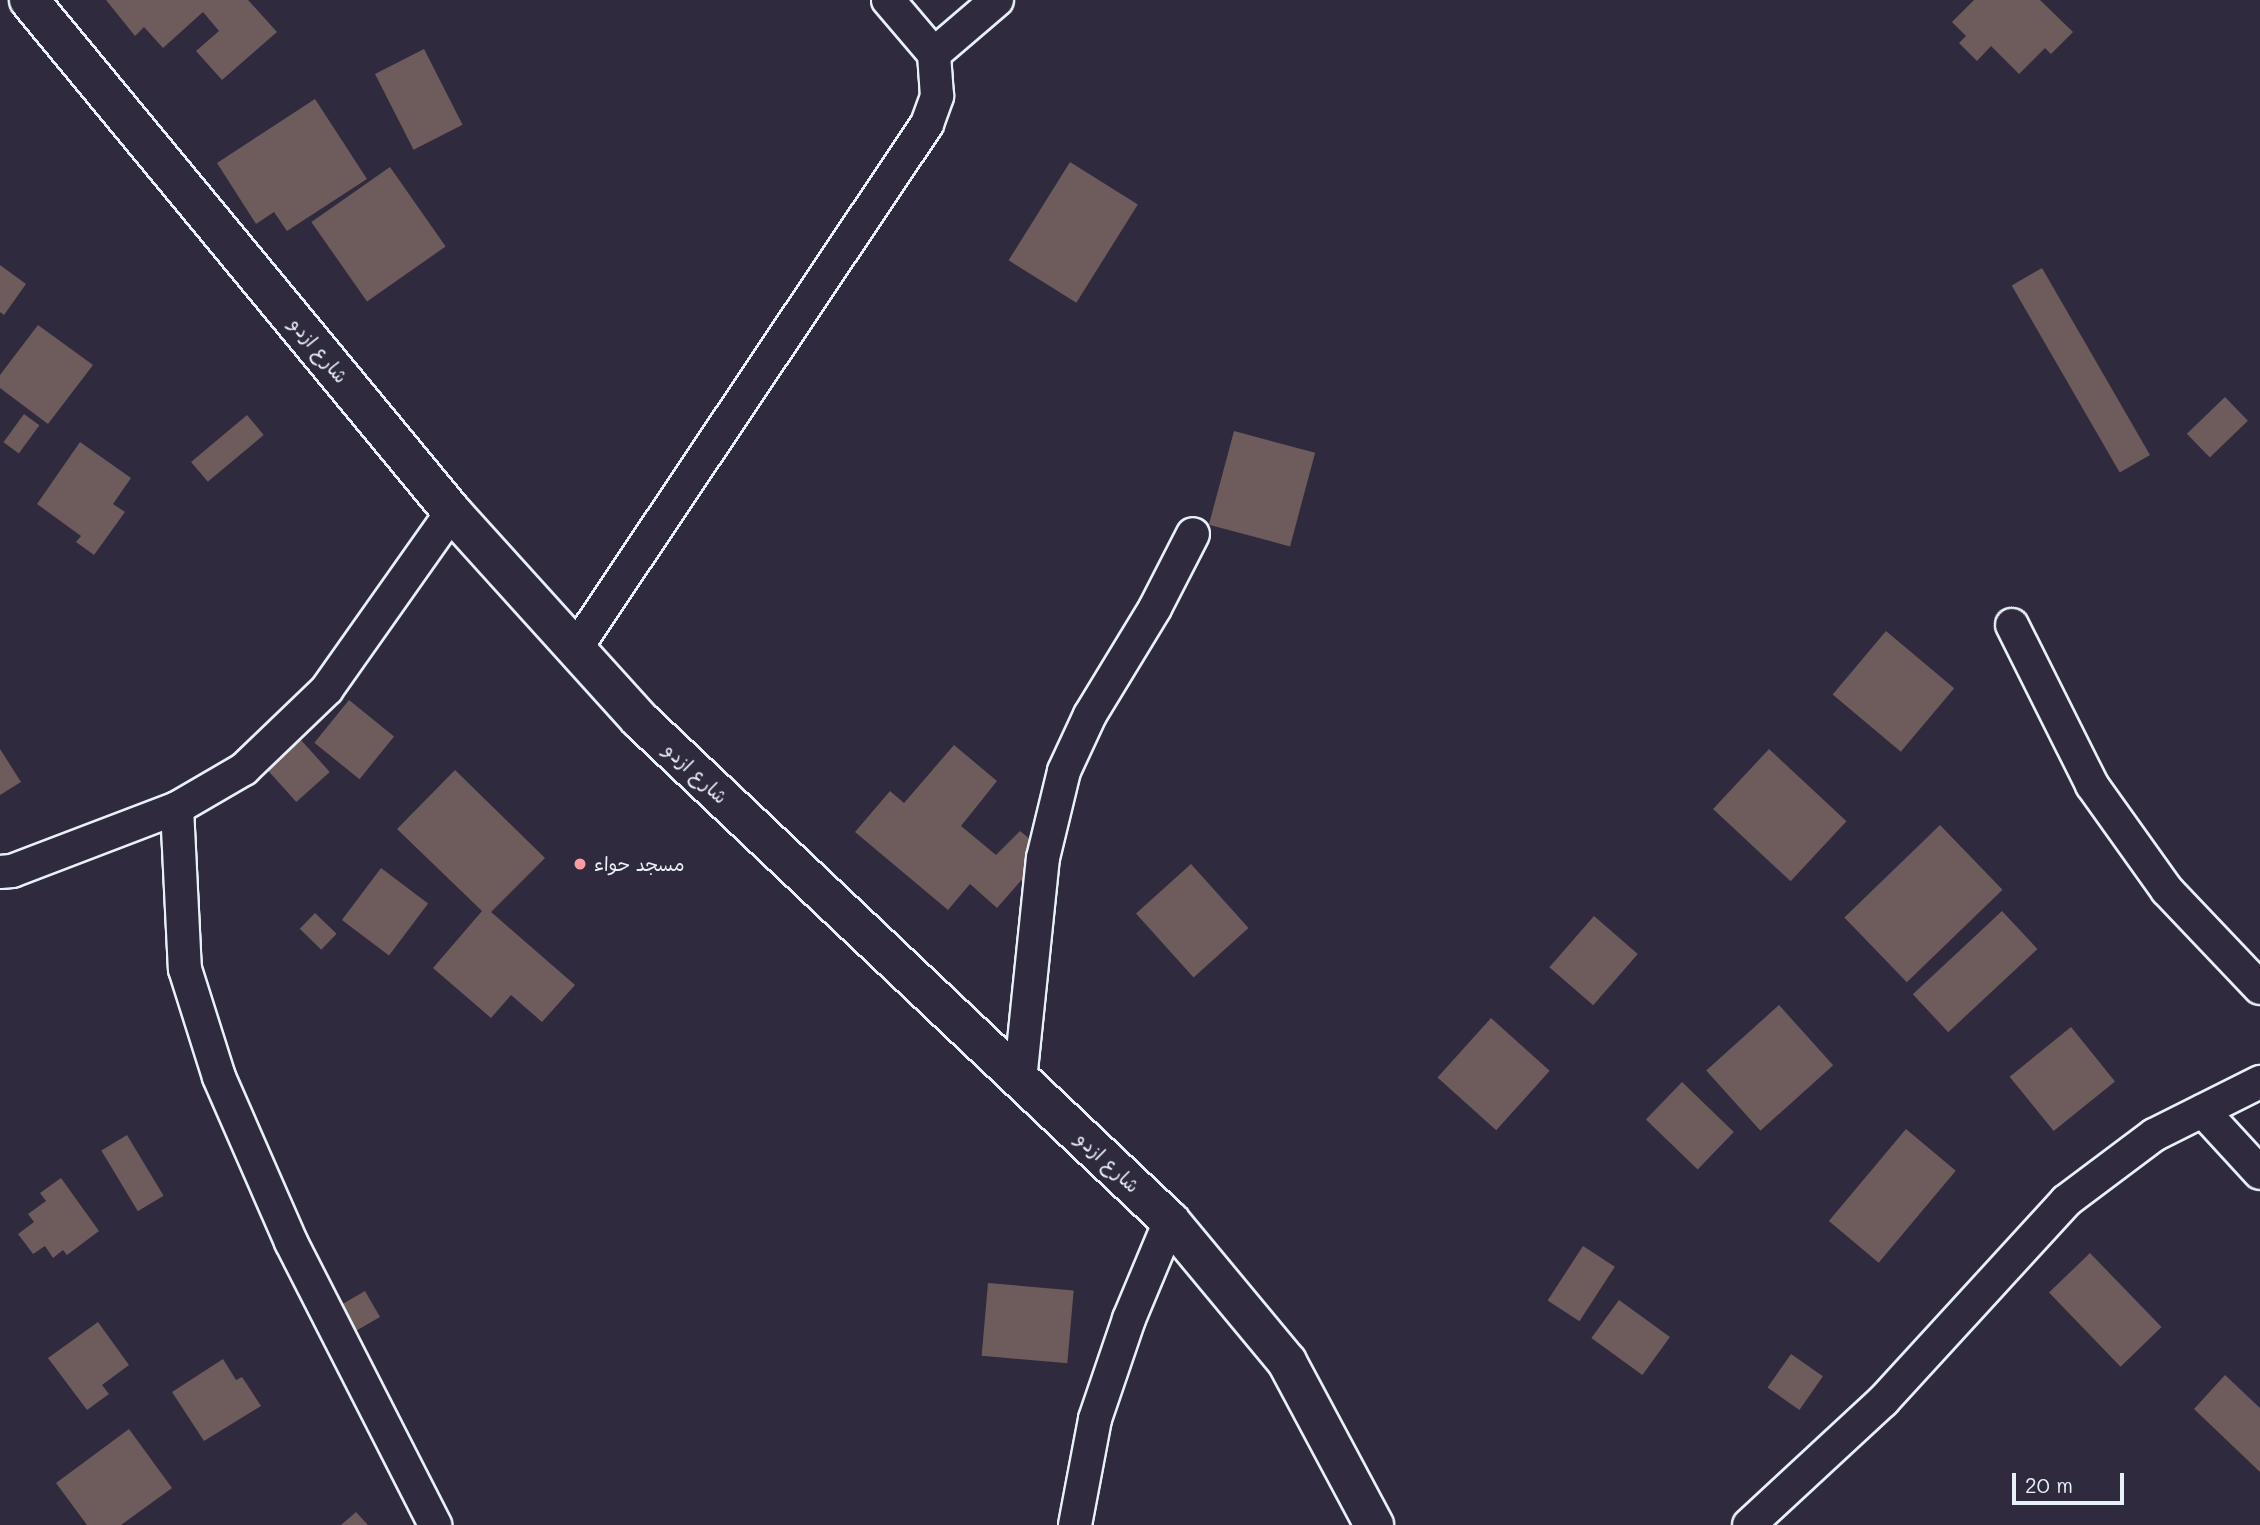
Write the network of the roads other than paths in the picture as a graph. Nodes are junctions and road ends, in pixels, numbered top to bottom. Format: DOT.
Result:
graph roads {
  1 [pos="29,0"];
  2 [pos="888,0"];
  3 [pos="997,0"];
  4 [pos="934,54"];
  5 [pos="453,512"];
  6 [pos="1193,534"];
  7 [pos="2012,625"];
  8 [pos="576,648"];
  9 [pos="177,808"];
  10 [pos="4,880"];
  11 [pos="2260,988"];
  12 [pos="1020,1080"];
  13 [pos="2260,1082"];
  14 [pos="2203,1111"];
  15 [pos="2260,1173"];
  16 [pos="1170,1221"];
  17 [pos="435,1525"];
  18 [pos="1075,1525"];
  19 [pos="1374,1525"];
  20 [pos="1749,1525"];
  1 -- 5 [label="street, شارع ازدو"];
  2 -- 4 [label="street"];
  3 -- 4 [label="street"];
  4 -- 8 [label="street"];
  5 -- 8 [label="street, شارع ازدو"];
  5 -- 9 [label="street"];
  6 -- 12 [label="street"];
  7 -- 11 [label="street"];
  8 -- 12 [label="street, شارع ازدو"];
  9 -- 10 [label="street"];
  9 -- 17 [label="street"];
  12 -- 16 [label="street, شارع ازدو"];
  13 -- 14 [label="street"];
  14 -- 15 [label="street"];
  14 -- 20 [label="street"];
  16 -- 18 [label="street"];
  16 -- 19 [label="street, شارع ازدو"];
}
